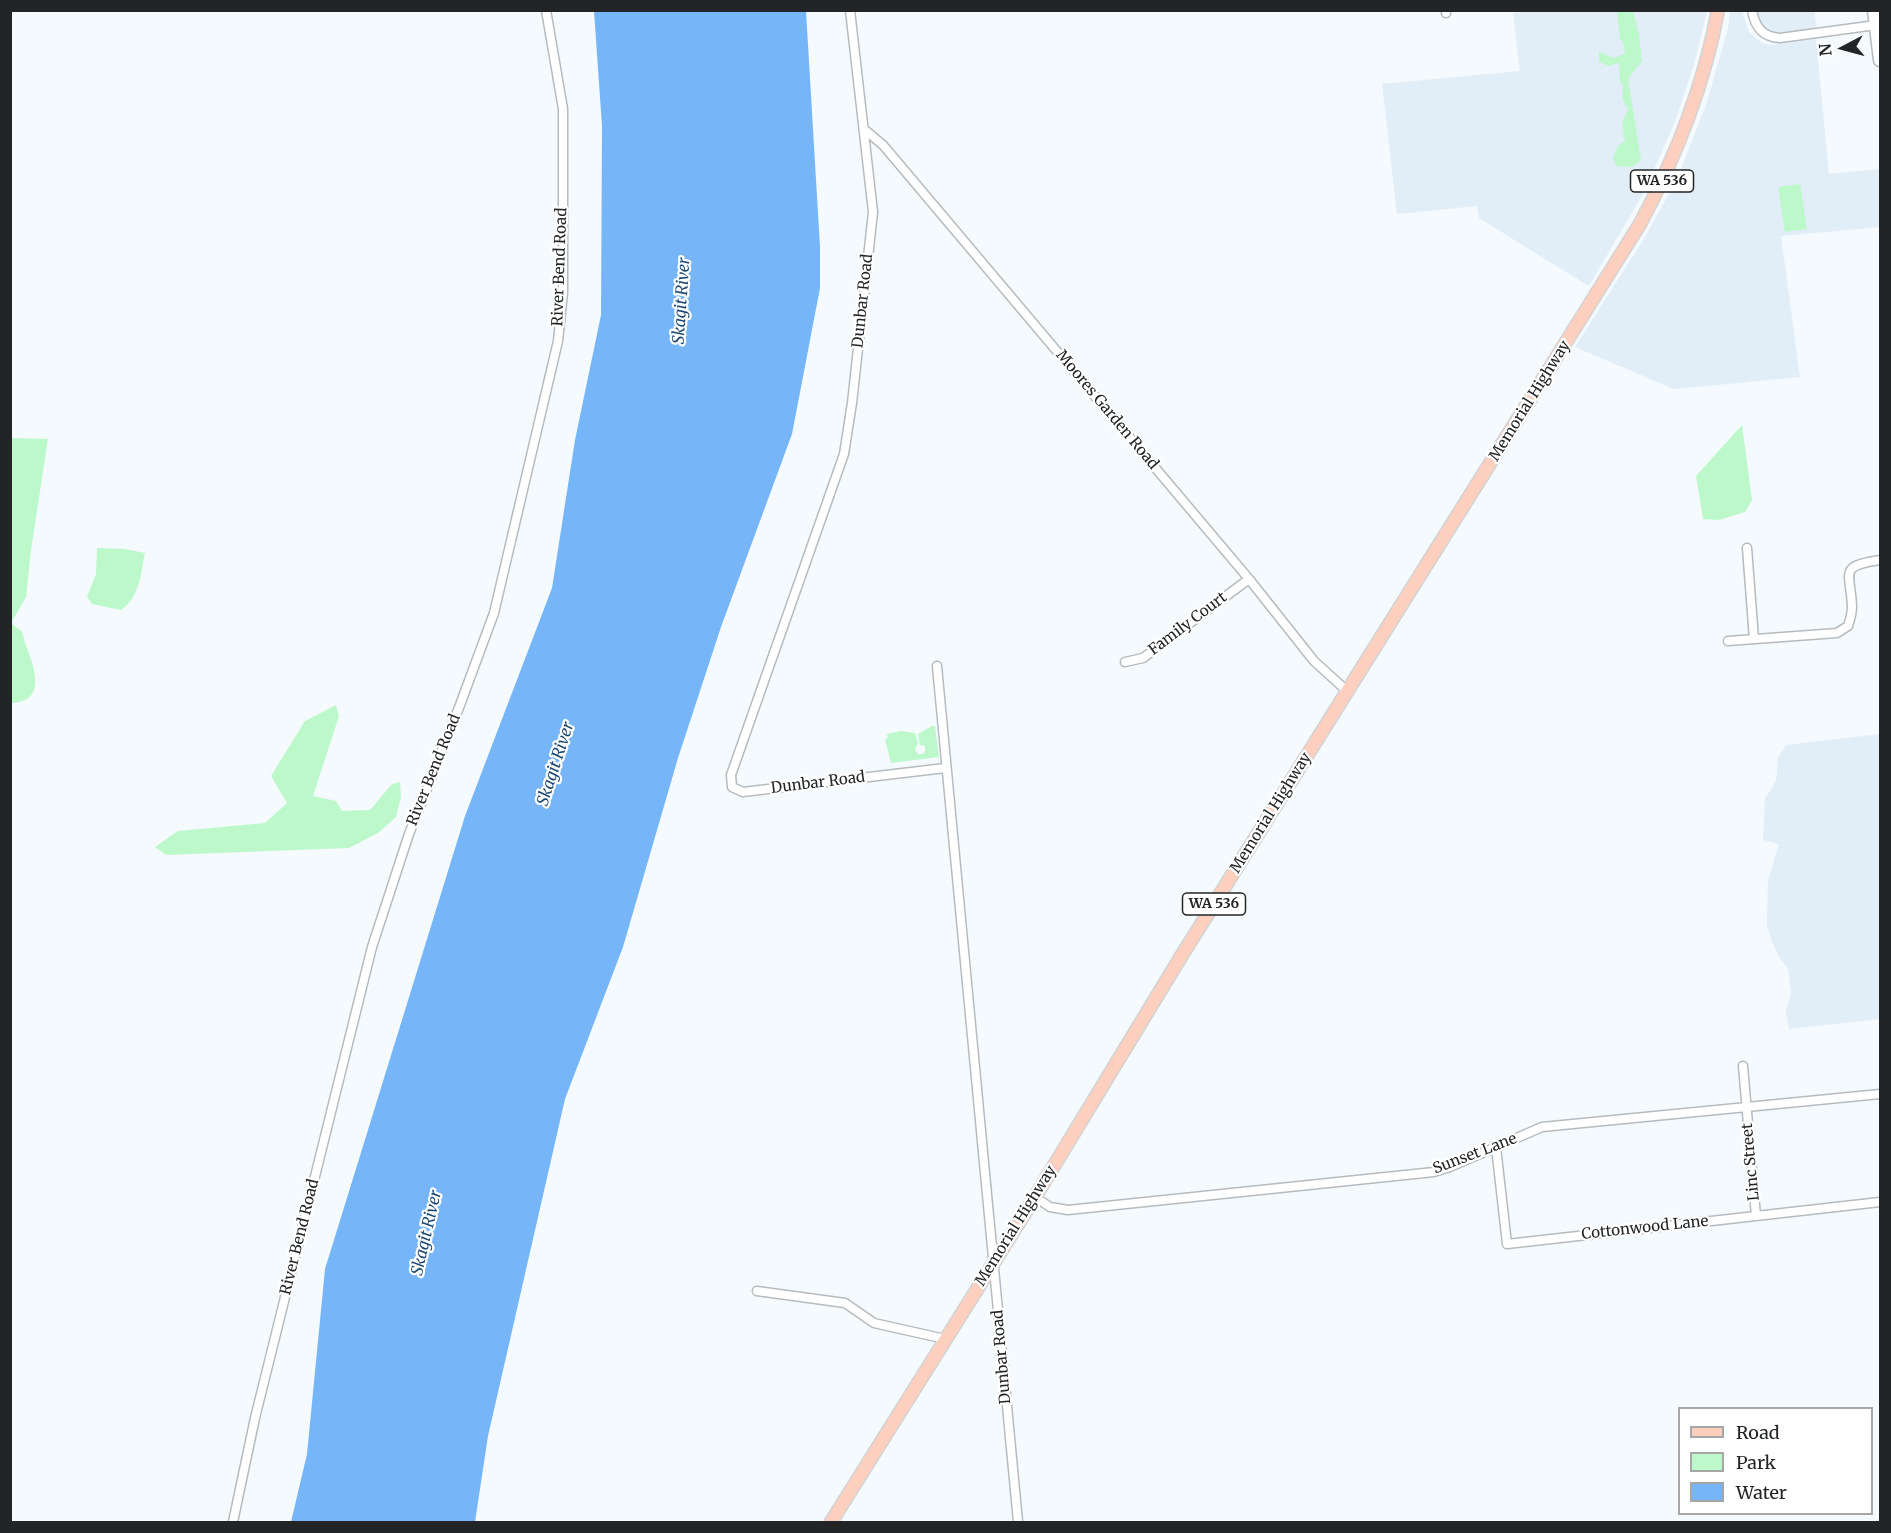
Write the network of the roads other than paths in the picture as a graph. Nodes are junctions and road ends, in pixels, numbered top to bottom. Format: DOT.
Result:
graph roads {
  1 [pos="546,10"];
  2 [pos="850,10"];
  3 [pos="1718,10"];
  4 [pos="1752,10"];
  5 [pos="1874,10"];
  6 [pos="1876,25"];
  7 [pos="1881,60"];
  8 [pos="865,130"];
  9 [pos="1747,548"];
  10 [pos="1881,560"];
  11 [pos="1249,579"];
  12 [pos="1754,639"];
  13 [pos="1728,641"];
  14 [pos="1125,662"];
  15 [pos="937,666"];
  16 [pos="1347,691"];
  17 [pos="945,768"];
  18 [pos="1743,1066"];
  19 [pos="1881,1094"];
  20 [pos="1746,1108"];
  21 [pos="1496,1147"];
  22 [pos="1035,1197"];
  23 [pos="1881,1202"];
  24 [pos="1756,1216"];
  25 [pos="993,1262"];
  26 [pos="757,1292"];
  27 [pos="945,1339"];
  28 [pos="232,1522"];
  29 [pos="831,1522"];
  30 [pos="1018,1522"];
  1 -- 28 [label="street, River Bend Road"];
  2 -- 8 [label="street, Dunbar Road"];
  3 -- 16 [label="main road, Memorial Highway / WA 536"];
  4 -- 6 [label="street"];
  5 -- 6 [label="street"];
  6 -- 7 [label="street"];
  8 -- 11 [label="street, Moores Garden Road"];
  8 -- 17 [label="street, Dunbar Road"];
  9 -- 12 [label="street"];
  10 -- 12 [label="street"];
  11 -- 14 [label="street, Family Court"];
  11 -- 16 [label="street, Moores Garden Road"];
  12 -- 13 [label="street"];
  15 -- 17 [label="street"];
  16 -- 22 [label="main road, Memorial Highway / WA 536"];
  17 -- 25 [label="street, Dunbar Road"];
  18 -- 20 [label="street, Linc Street"];
  19 -- 20 [label="street, Sunset Lane"];
  20 -- 21 [label="street, Sunset Lane"];
  20 -- 24 [label="street, Linc Street"];
  21 -- 22 [label="street, Sunset Lane"];
  21 -- 24 [label="street, Cottonwood Lane"];
  22 -- 25 [label="main road, Memorial Highway / WA 536"];
  23 -- 24 [label="street, Cottonwood Lane"];
  25 -- 27 [label="main road, Memorial Highway / WA 536"];
  25 -- 30 [label="street, Dunbar Road"];
  26 -- 27 [label="street"];
  27 -- 29 [label="main road, Memorial Highway / WA 536"];
}
